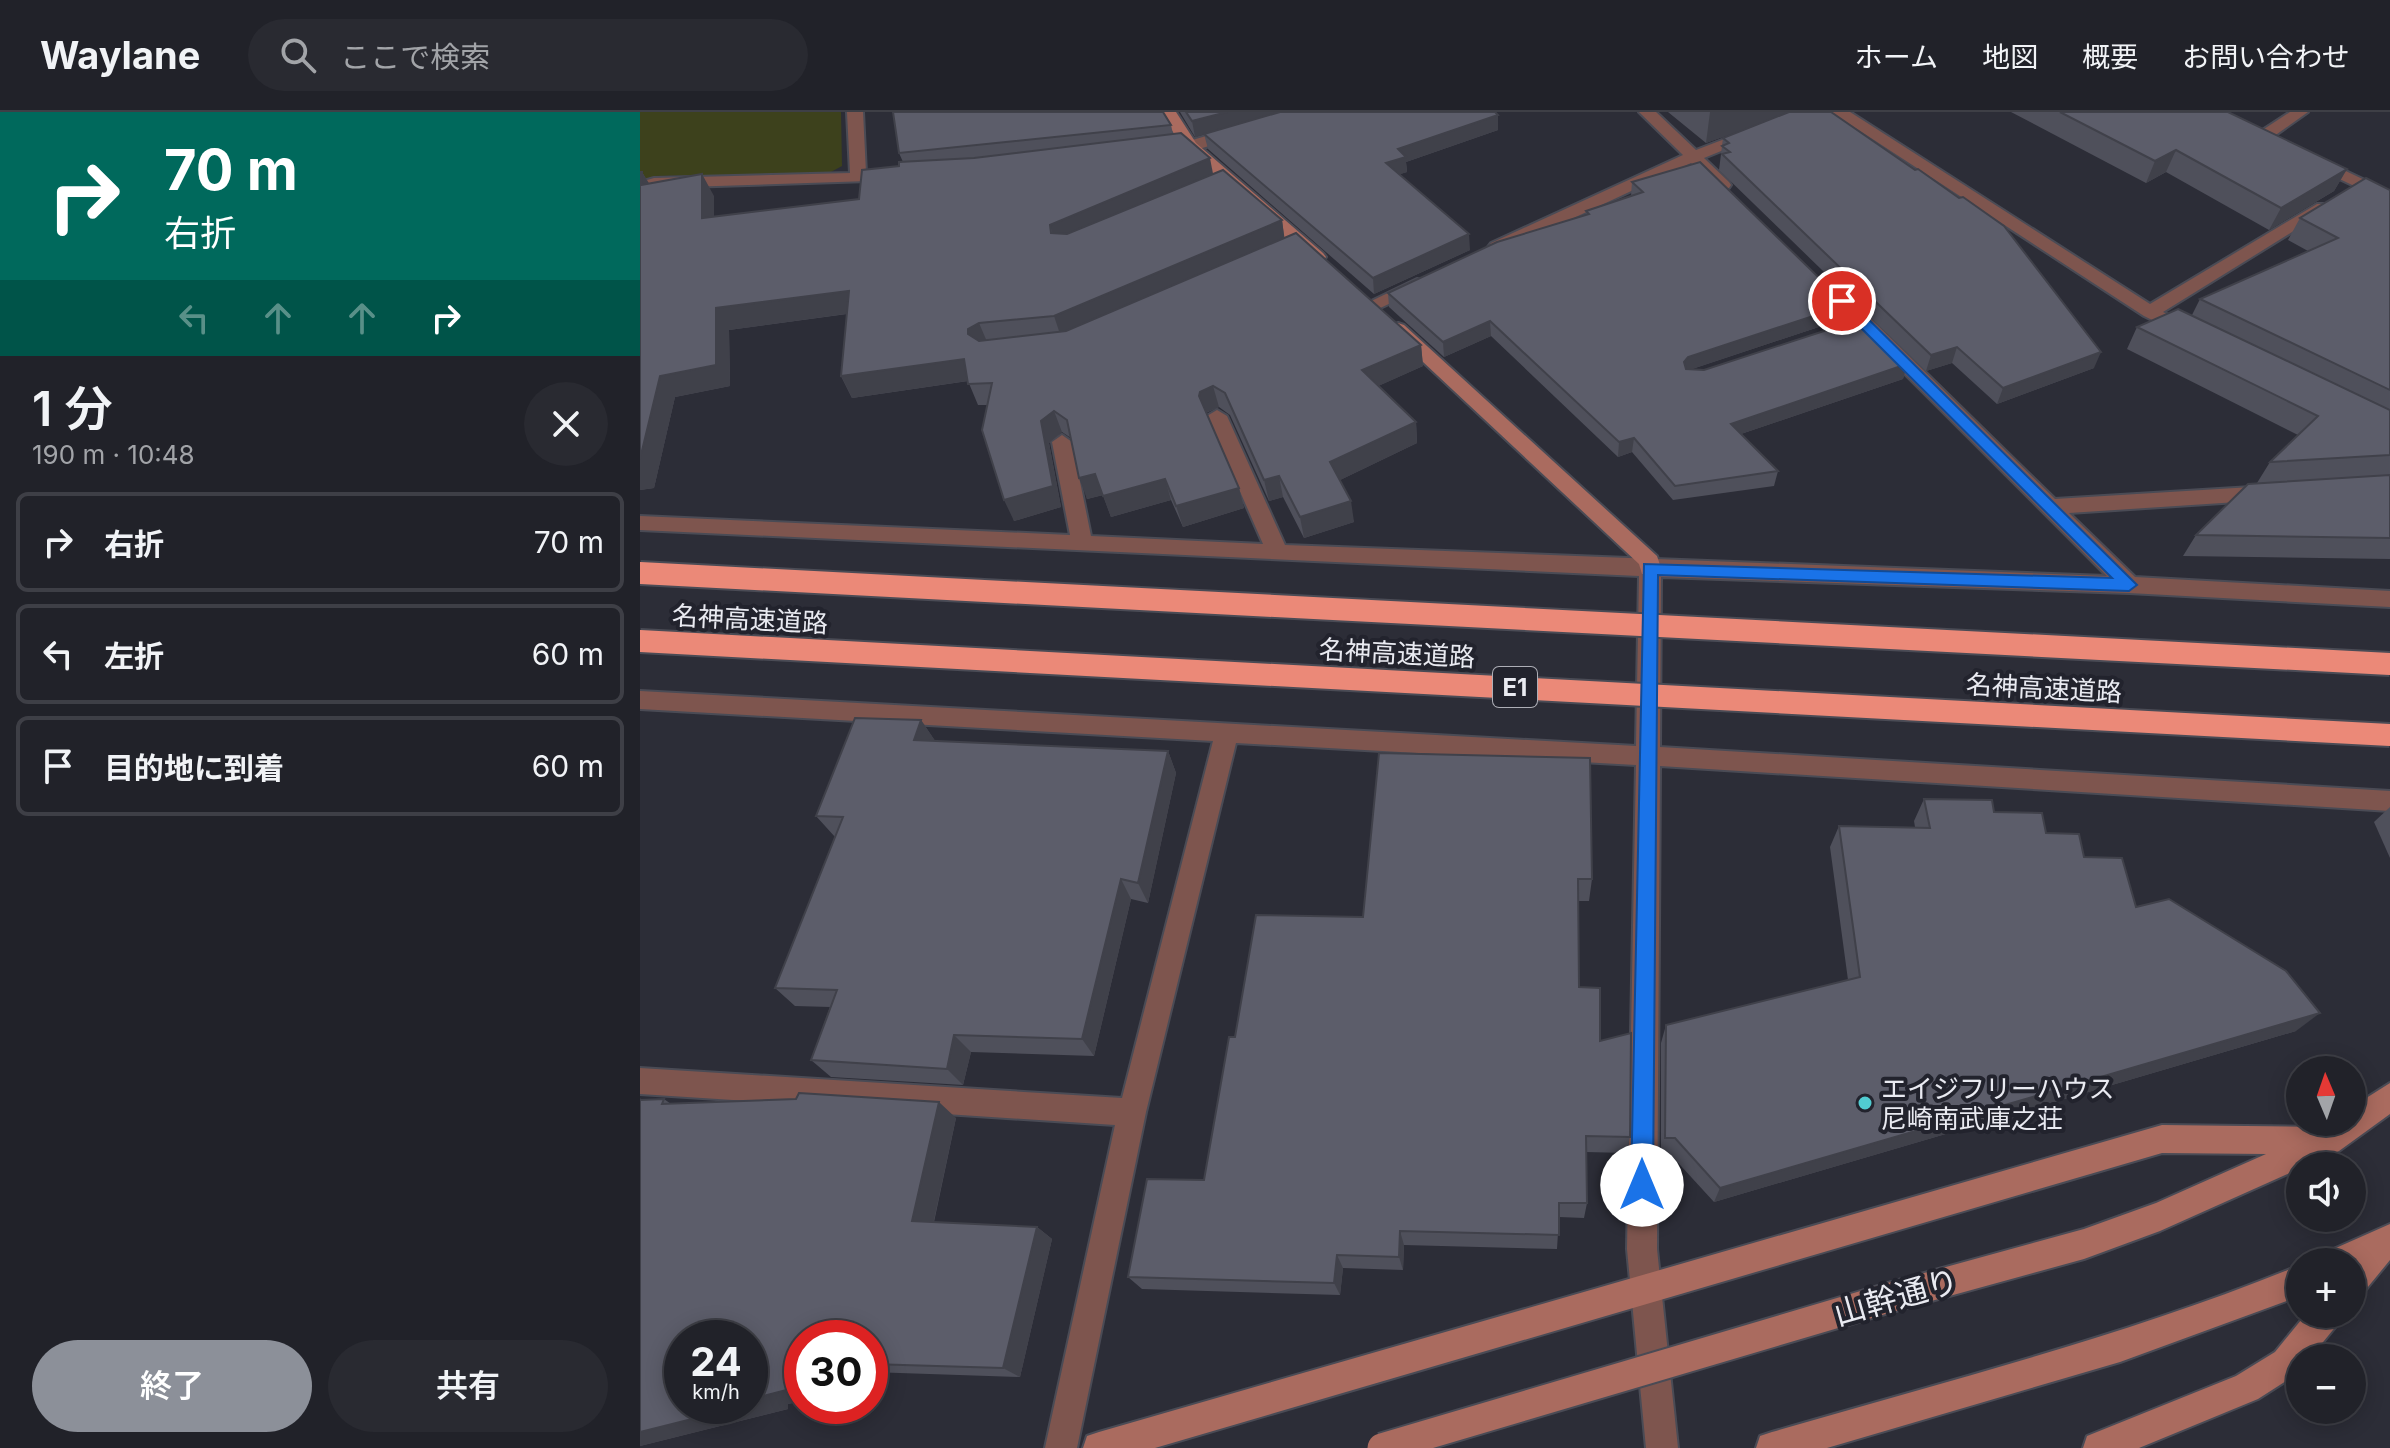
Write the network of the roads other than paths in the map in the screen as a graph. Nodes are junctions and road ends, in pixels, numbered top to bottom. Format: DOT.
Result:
graph roads {
  1 [pos="855,112"];
  2 [pos="1168,112"];
  3 [pos="1647,112"];
  4 [pos="1809,112"];
  5 [pos="1839,112"];
  6 [pos="2300,112"];
  7 [pos="1249,129"];
  8 [pos="1190,146"];
  9 [pos="1145,151"];
  10 [pos="1694,156"];
  11 [pos="905,176"];
  12 [pos="858,179"];
  13 [pos="640,187"];
  14 [pos="2349,192"];
  15 [pos="2390,198"];
  16 [pos="1739,200"];
  17 [pos="1484,253"];
  18 [pos="1807,267"];
  19 [pos="1337,274"];
  20 [pos="1428,279"];
  21 [pos="2150,312"];
  22 [pos="2204,340"];
  23 [pos="1217,416"];
  24 [pos="1062,442"];
  25 [pos="2282,492"];
  26 [pos="2051,507"];
  27 [pos="640,523"];
  28 [pos="1082,543"];
  29 [pos="1277,552"];
  30 [pos="1650,568"];
  31 [pos="640,573"];
  32 [pos="2129,585"];
  33 [pos="2390,599"];
  34 [pos="640,641"];
  35 [pos="2390,664"];
  36 [pos="640,700"];
  37 [pos="1227,733"];
  38 [pos="2390,735"];
  39 [pos="1648,756"];
  40 [pos="2390,801"];
  41 [pos="640,1081"];
  42 [pos="2390,1097"];
  43 [pos="1132,1112"];
  44 [pos="2329,1141"];
  45 [pos="2388,1240"];
  46 [pos="2366,1250"];
  47 [pos="2366,1266"];
  48 [pos="1646,1287"];
  49 [pos="2286,1287"];
  50 [pos="2315,1328"];
  51 [pos="1061,1448"];
  52 [pos="1099,1448"];
  53 [pos="1382,1448"];
  54 [pos="1662,1448"];
  55 [pos="1772,1448"];
  56 [pos="2099,1448"];
  1 -- 12 [label="street"];
  2 -- 8 [label="street"];
  3 -- 10 [label="street"];
  4 -- 10 [label="street"];
  5 -- 21 [label="street"];
  6 -- 14 [label="street"];
  7 -- 8 [label="street"];
  8 -- 9 [label="street"];
  8 -- 19 [label="street"];
  10 -- 16 [label="street"];
  10 -- 17 [label="street"];
  11 -- 12 [label="street"];
  12 -- 13 [label="street"];
  14 -- 15 [label="street"];
  14 -- 21 [label="street"];
  18 -- 26 [label="street"];
  20 -- 30 [label="street"];
  21 -- 22 [label="street"];
  23 -- 29 [label="street"];
  24 -- 28 [label="street"];
  25 -- 26 [label="street"];
  26 -- 32 [label="street"];
  27 -- 28 [label="street"];
  28 -- 29 [label="street"];
  29 -- 30 [label="street"];
  30 -- 32 [label="street"];
  30 -- 39 [label="street"];
  31 -- 35 [label="highway, 名神高速道路, bridge"];
  32 -- 33 [label="street"];
  34 -- 38 [label="highway, 名神高速道路 / E1, bridge"];
  36 -- 37 [label="street"];
  37 -- 39 [label="street"];
  37 -- 43 [label="street"];
  39 -- 40 [label="street"];
  39 -- 48 [label="street"];
  41 -- 43 [label="street"];
  42 -- 44 [label="street, 山幹通り"];
  43 -- 51 [label="street"];
  44 -- 48 [label="street"];
  44 -- 53 [label="street, 山幹通り, bridge"];
  45 -- 46 [label="street"];
  45 -- 47 [label="street"];
  48 -- 52 [label="street"];
  48 -- 54 [label="street"];
  49 -- 55 [label="street"];
  50 -- 56 [label="street"];
}
